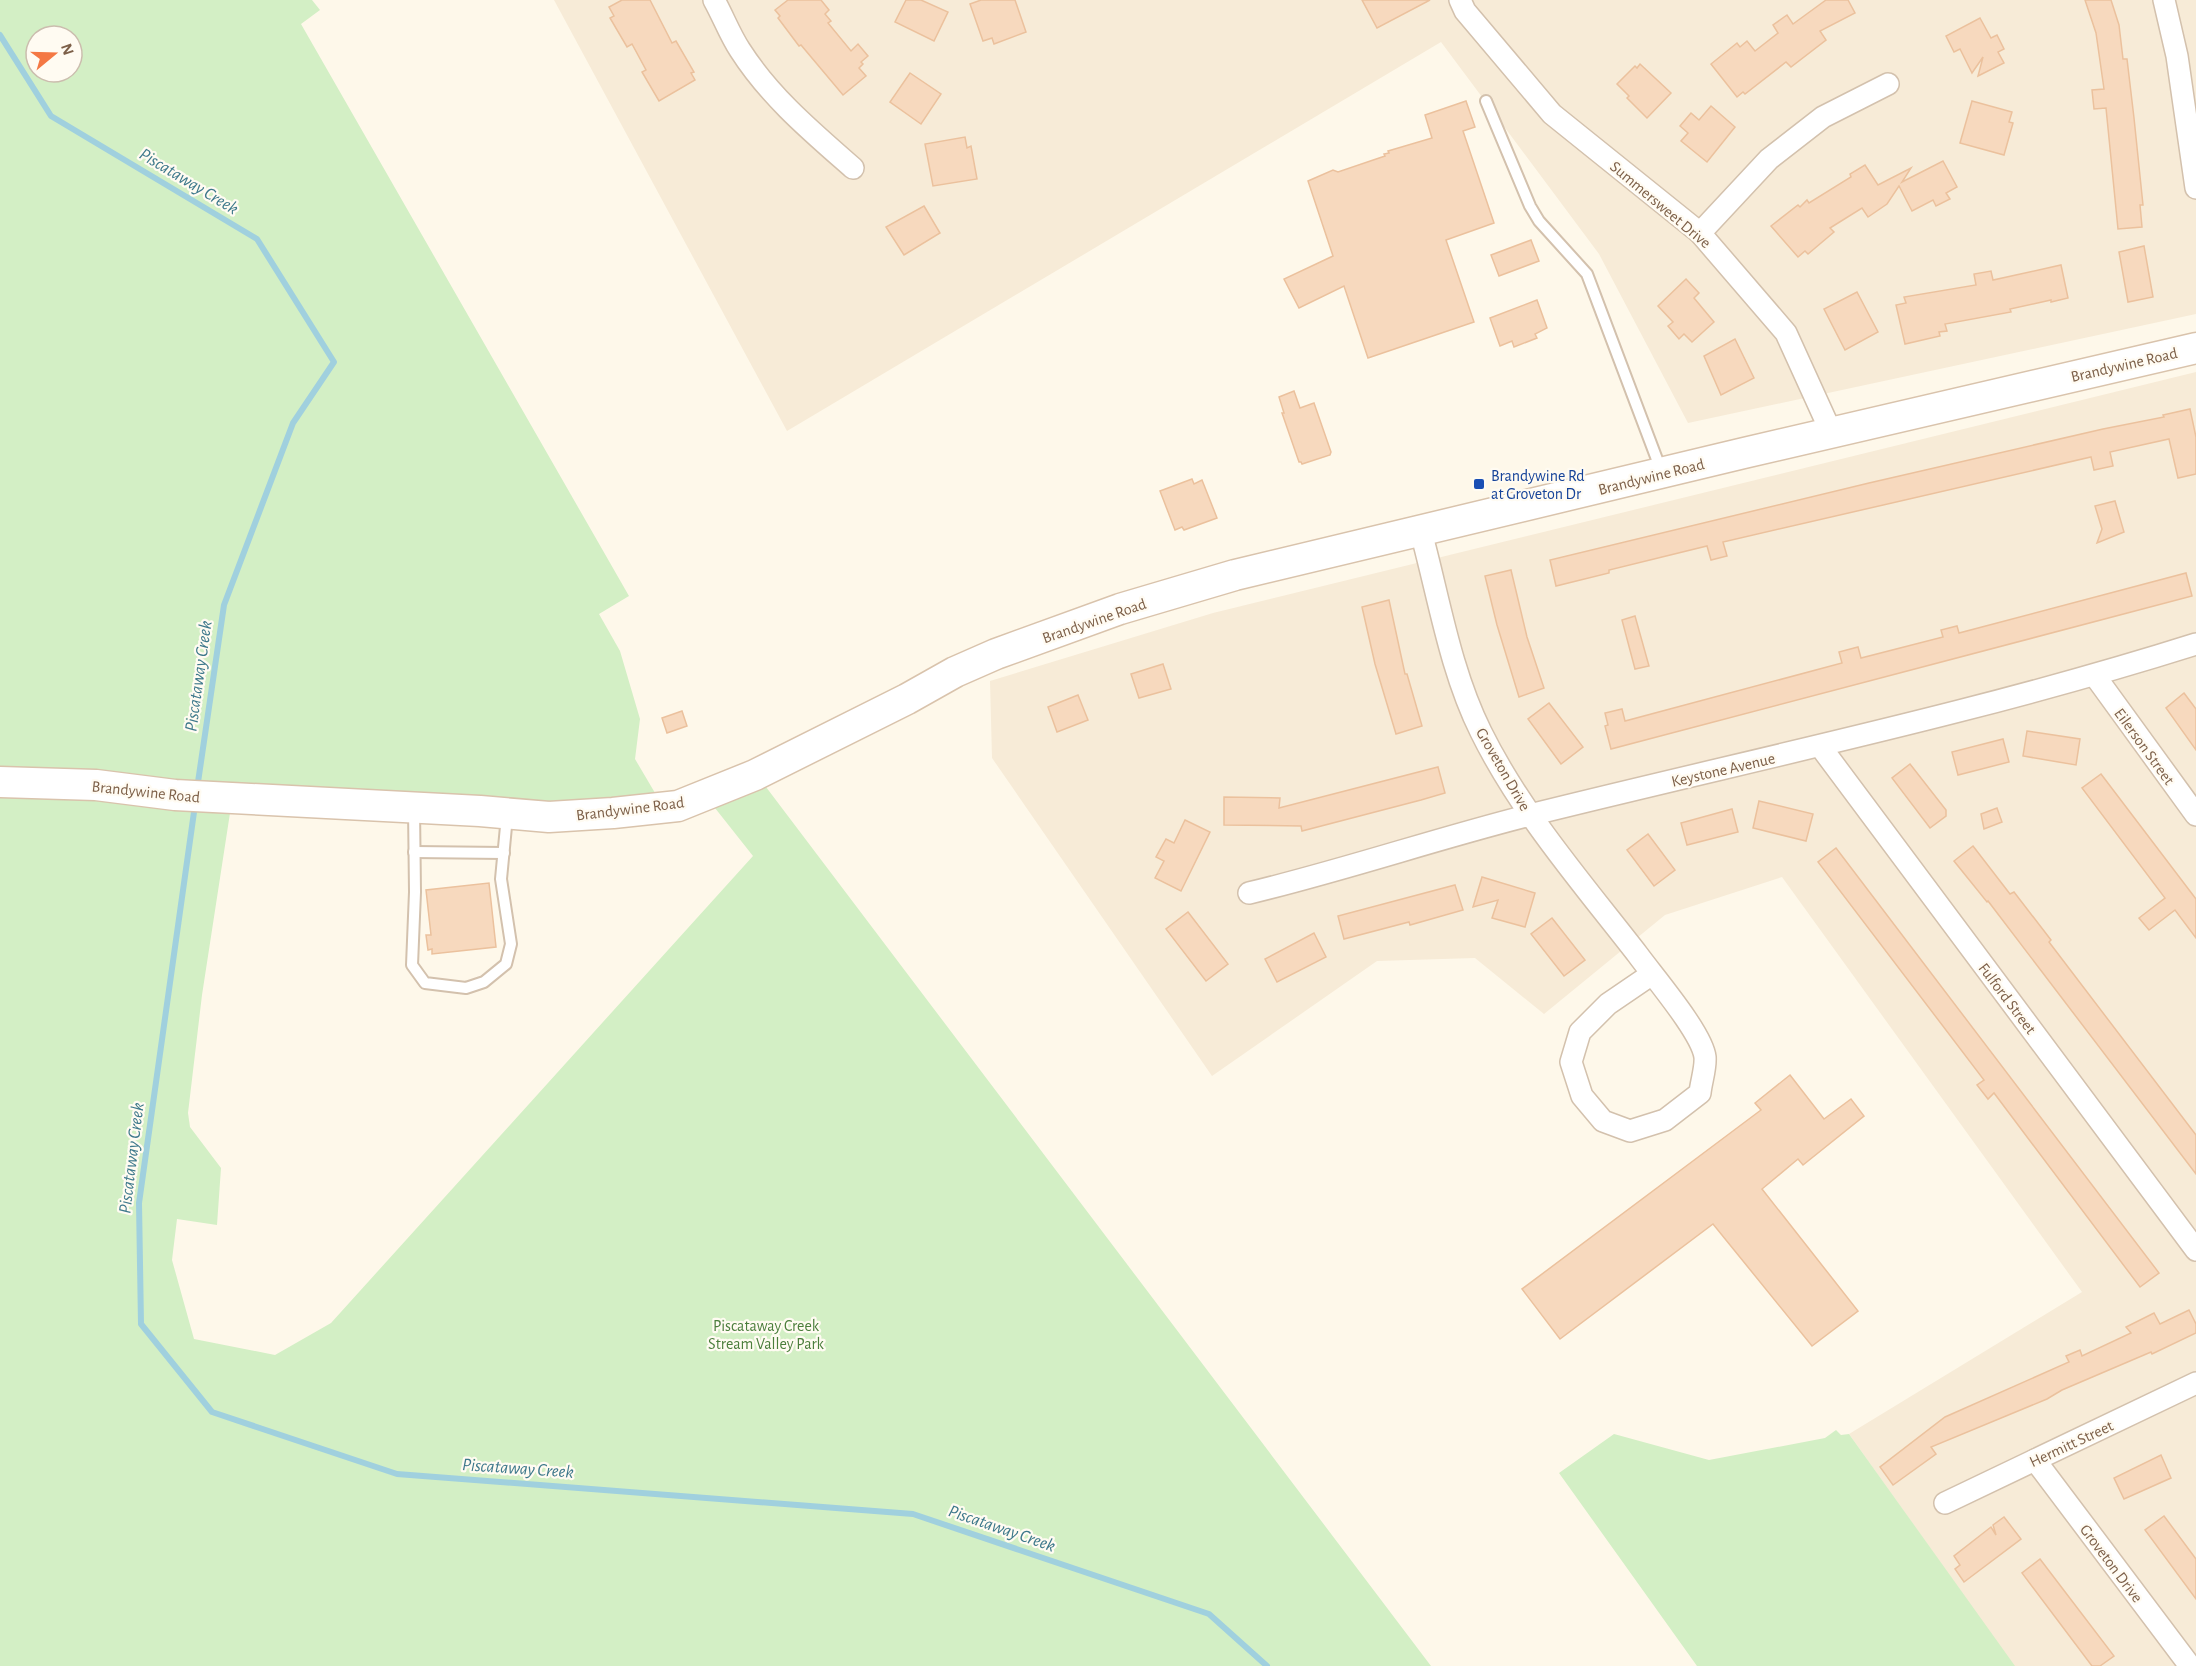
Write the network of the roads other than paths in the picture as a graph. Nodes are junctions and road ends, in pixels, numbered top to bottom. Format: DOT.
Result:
graph roads {
  1 [pos="714,0"];
  2 [pos="1460,0"];
  3 [pos="2164,0"];
  4 [pos="1888,84"];
  5 [pos="2189,94"];
  6 [pos="1485,101"];
  7 [pos="853,168"];
  8 [pos="2196,188"];
  9 [pos="1700,233"];
  10 [pos="2196,348"];
  11 [pos="1831,432"];
  12 [pos="1663,473"];
  13 [pos="1421,531"];
  14 [pos="2196,644"];
  15 [pos="2095,676"];
  16 [pos="1820,746"];
  17 [pos="0,782"];
  18 [pos="414,808"];
  19 [pos="508,813"];
  20 [pos="1531,815"];
  21 [pos="2196,815"];
  22 [pos="414,852"];
  23 [pos="504,853"];
  24 [pos="1249,893"];
  25 [pos="1652,974"];
  26 [pos="2196,1250"];
  27 [pos="2196,1383"];
  28 [pos="2035,1460"];
  29 [pos="1945,1503"];
  30 [pos="2190,1666"];
  1 -- 7 [label="street"];
  2 -- 9 [label="street, Summersweet Drive"];
  3 -- 5 [label="street"];
  4 -- 9 [label="street"];
  5 -- 8 [label="street"];
  6 -- 12 [label="lane"];
  9 -- 11 [label="street, Summersweet Drive"];
  10 -- 11 [label="main road, Brandywine Road"];
  11 -- 12 [label="main road, Brandywine Road"];
  12 -- 13 [label="main road, Brandywine Road"];
  13 -- 19 [label="main road, Brandywine Road"];
  13 -- 20 [label="street, Groveton Drive"];
  14 -- 15 [label="street, Keystone Avenue"];
  15 -- 16 [label="street, Keystone Avenue"];
  15 -- 21 [label="street, Eilerson Street"];
  16 -- 20 [label="street, Keystone Avenue"];
  16 -- 26 [label="street, Fulford Street"];
  17 -- 18 [label="main road, Brandywine Road"];
  18 -- 19 [label="main road, Brandywine Road"];
  18 -- 22 [label="lane"];
  19 -- 23 [label="lane"];
  20 -- 24 [label="street, Keystone Avenue"];
  20 -- 25 [label="street, Groveton Drive"];
  22 -- 23 [label="lane"];
  22 -- 23 [label="lane"];
  25 -- 25 [label="street, Groveton Drive"];
  27 -- 28 [label="street, Hermitt Street"];
  28 -- 29 [label="street, Hermitt Street"];
  28 -- 30 [label="street, Groveton Drive"];
}
